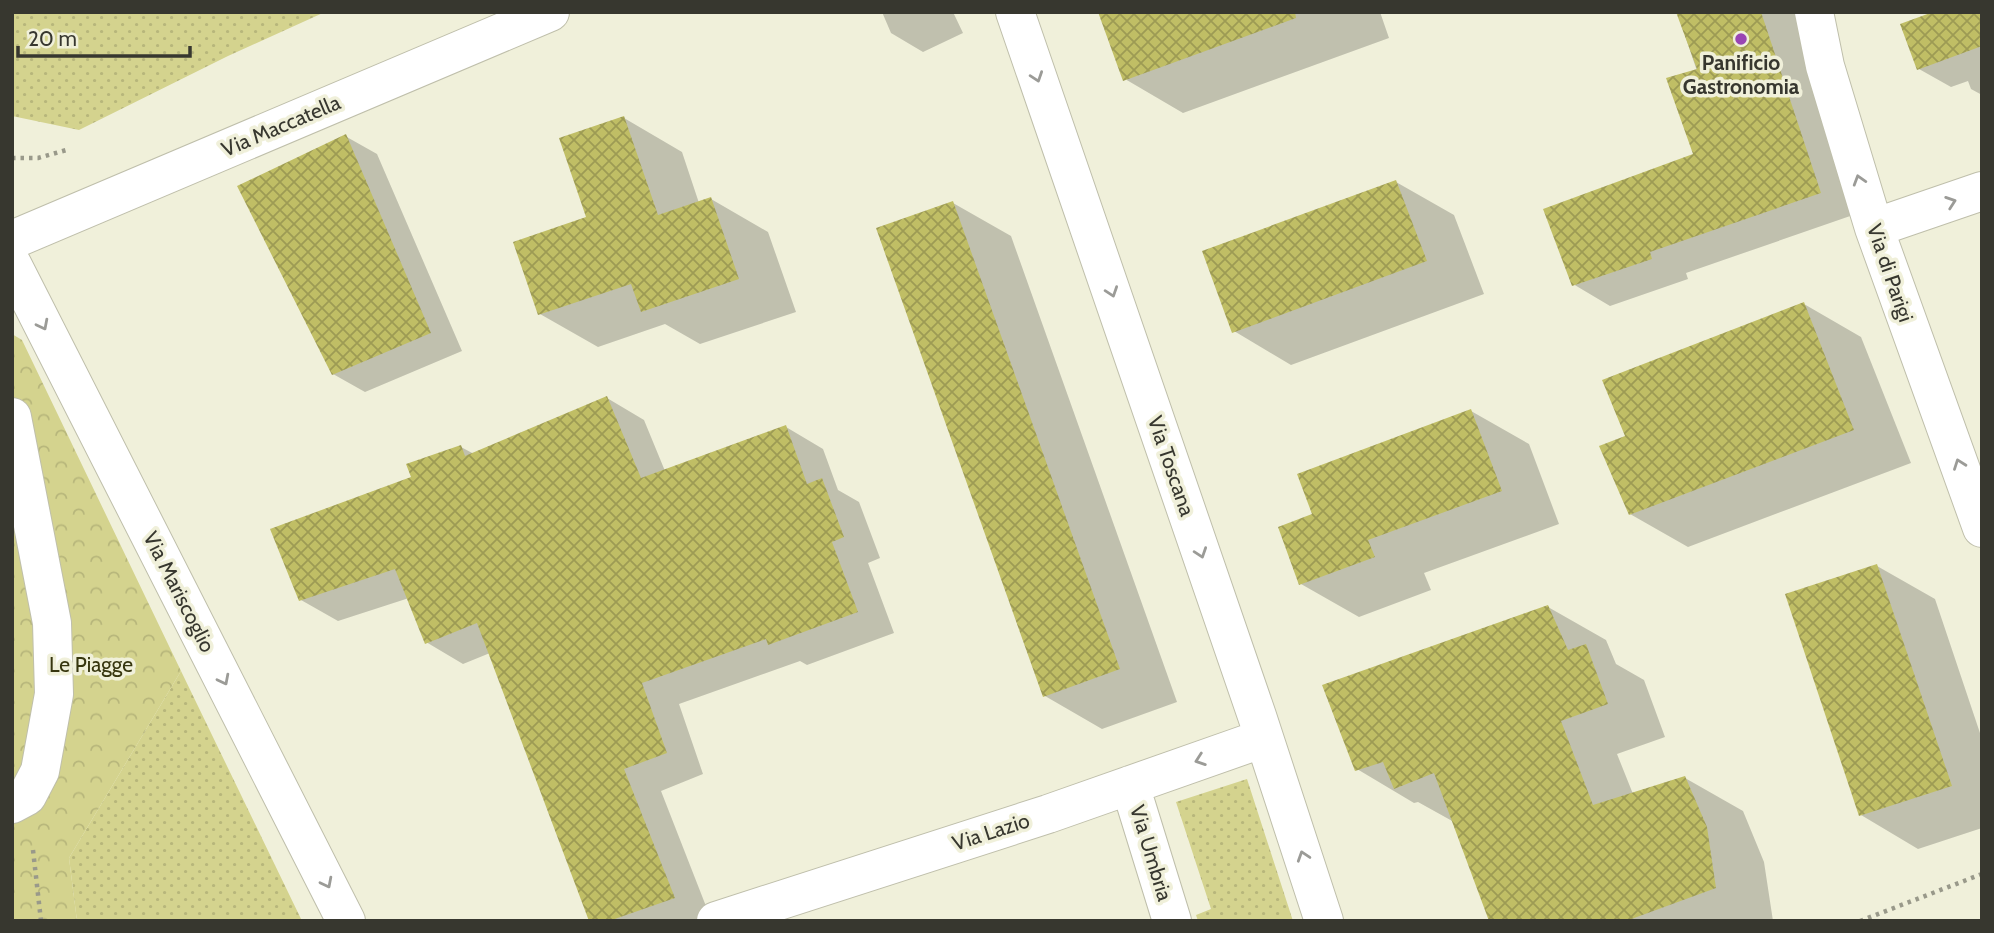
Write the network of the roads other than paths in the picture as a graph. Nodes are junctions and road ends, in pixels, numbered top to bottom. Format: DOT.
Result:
graph roads {
  1 [pos="550,12"];
  2 [pos="1015,12"];
  3 [pos="1814,12"];
  4 [pos="1982,191"];
  5 [pos="1874,229"];
  6 [pos="12,240"];
  7 [pos="12,264"];
  8 [pos="12,417"];
  9 [pos="1982,528"];
  10 [pos="1264,738"];
  11 [pos="1130,785"];
  12 [pos="12,804"];
  13 [pos="346,921"];
  14 [pos="716,921"];
  15 [pos="1172,921"];
  16 [pos="1324,921"];
  1 -- 6 [label="street, Via Maccatella"];
  2 -- 10 [label="street, Via Toscana, one-way"];
  5 -- 3 [label="street, Via di Parigi, one-way"];
  5 -- 4 [label="street, one-way"];
  9 -- 5 [label="street, Via di Parigi, one-way"];
  7 -- 13 [label="street, Via Mariscoglio, one-way"];
  8 -- 12 [label="street"];
  10 -- 11 [label="street, Via Lazio, one-way"];
  16 -- 10 [label="street, Via Toscana, one-way"];
  11 -- 14 [label="street, Via Lazio"];
  11 -- 15 [label="street, Via Umbria"];
}
